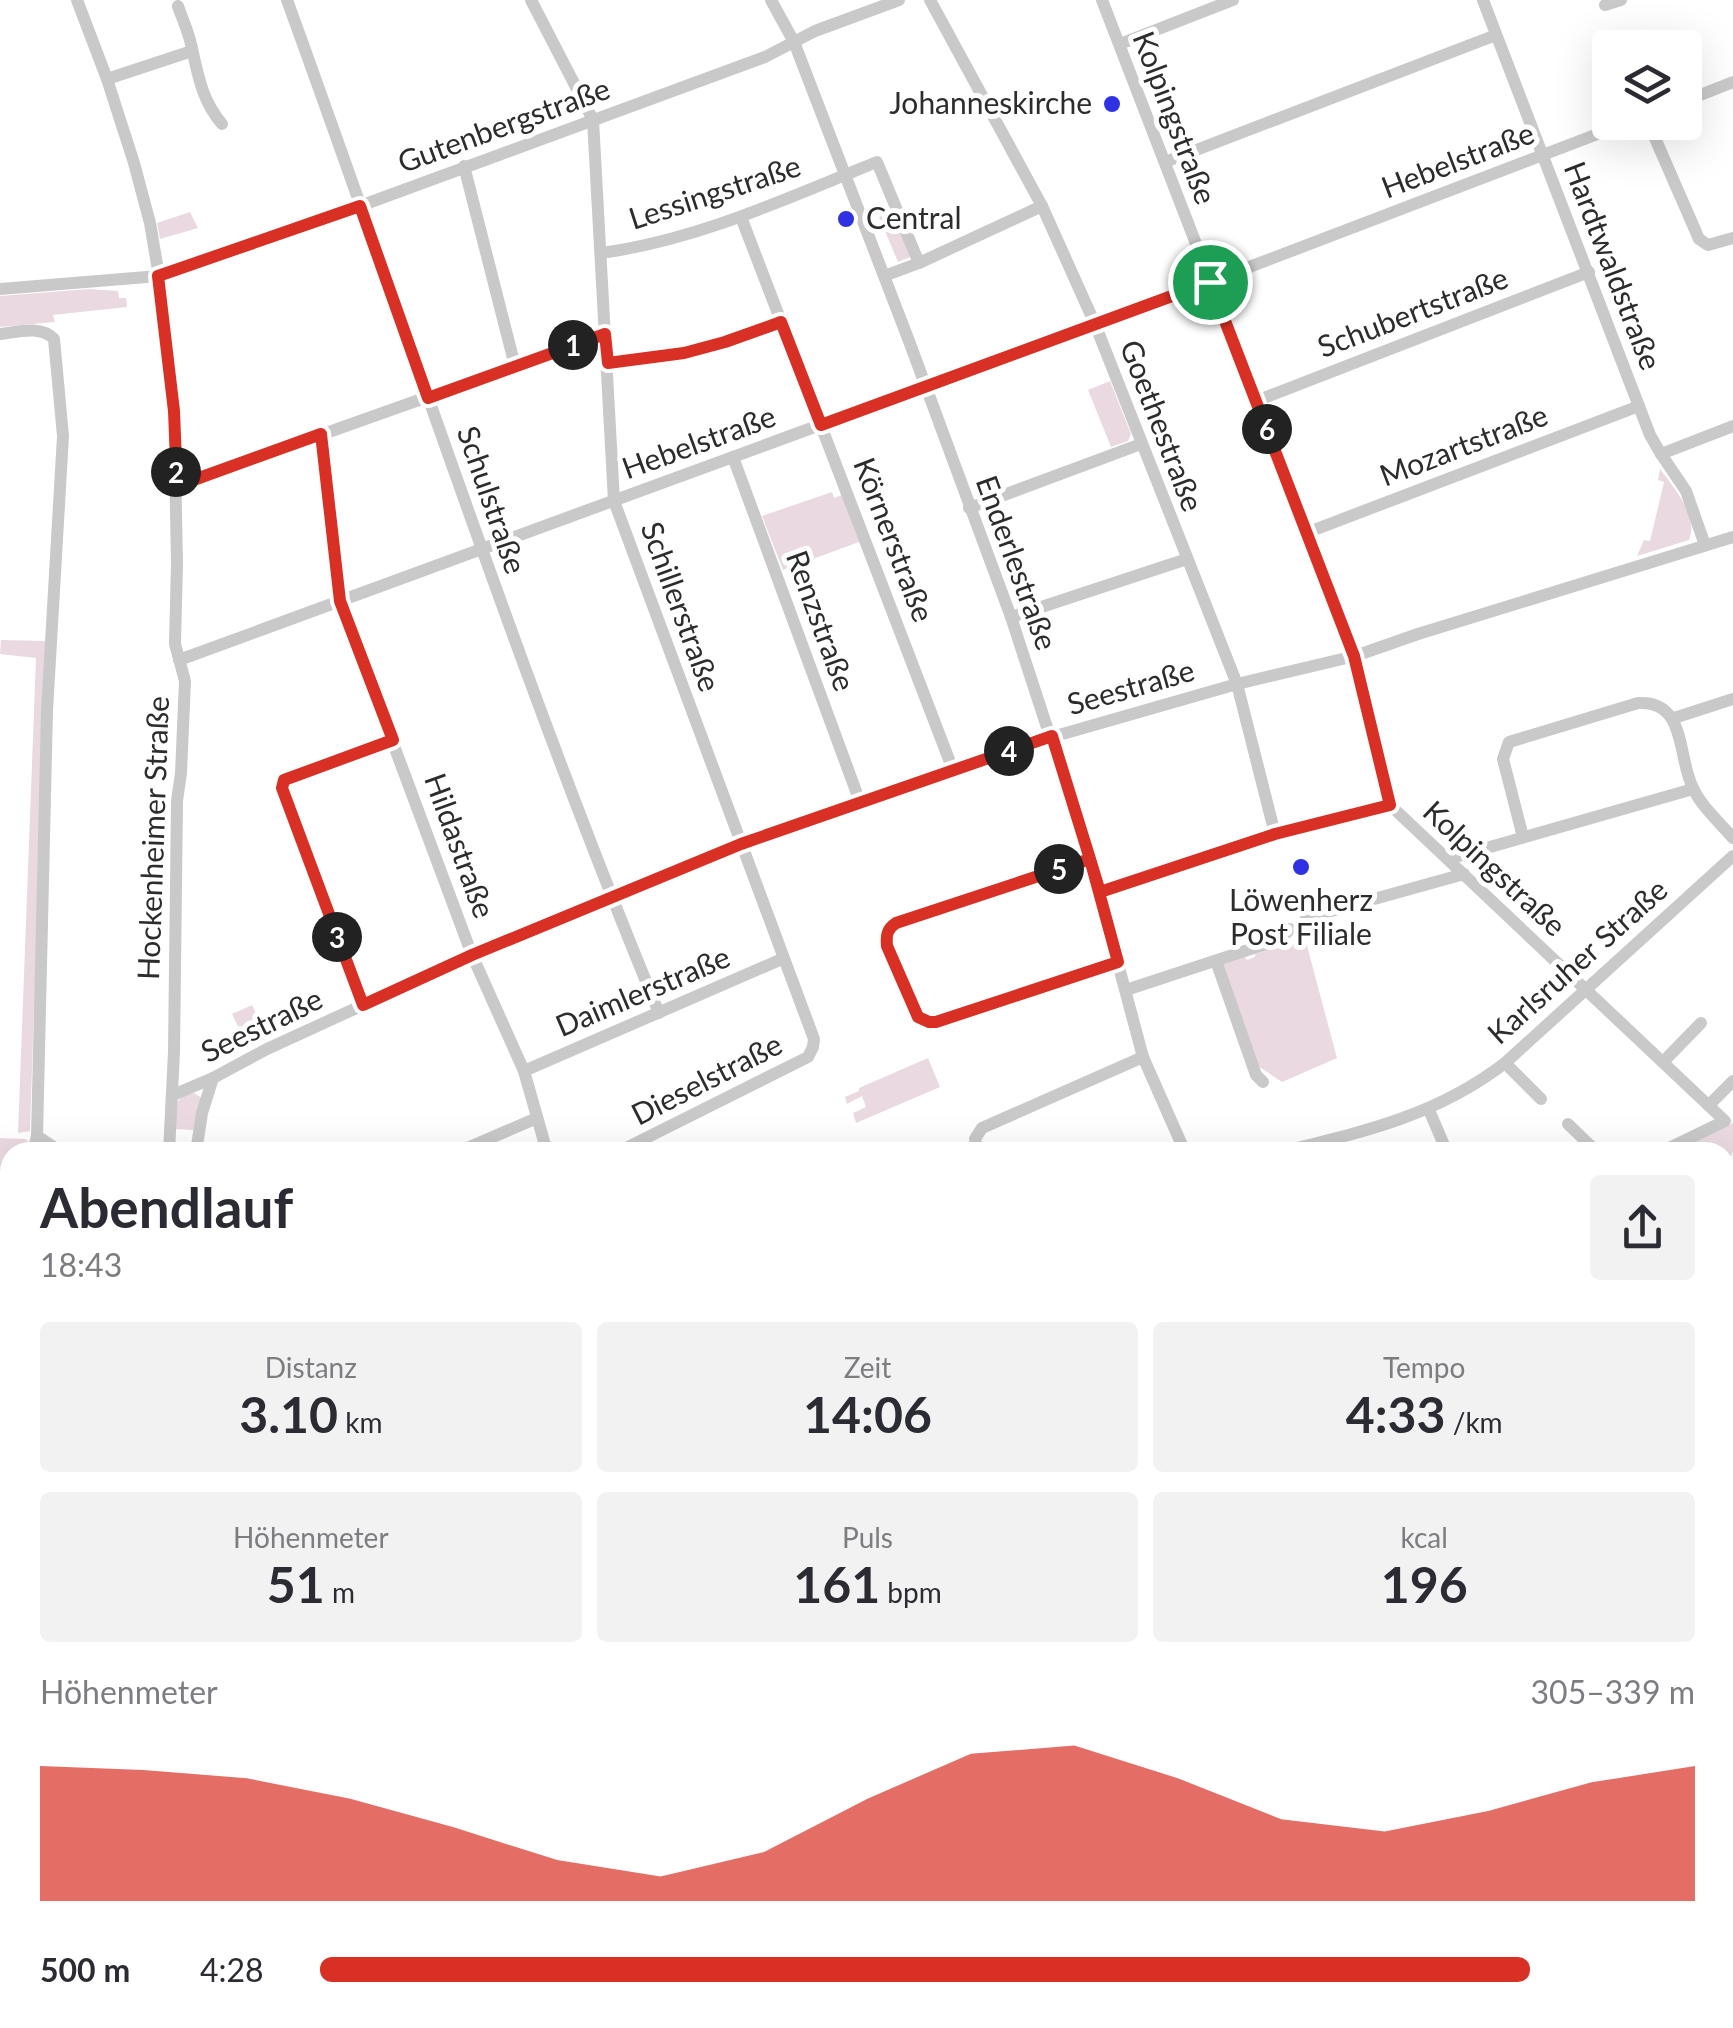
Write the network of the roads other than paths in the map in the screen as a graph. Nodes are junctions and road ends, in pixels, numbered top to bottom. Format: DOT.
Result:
graph roads {
  1 [pos="77,0"];
  2 [pos="288,0"];
  3 [pos="531,0"];
  4 [pos="771,0"];
  5 [pos="899,0"];
  6 [pos="930,0"];
  7 [pos="1102,0"];
  8 [pos="1234,0"];
  9 [pos="1483,0"];
  10 [pos="1622,0"];
  11 [pos="1605,5"];
  12 [pos="178,6"];
  13 [pos="1496,35"];
  14 [pos="794,42"];
  15 [pos="1120,44"];
  16 [pos="192,51"];
  17 [pos="108,79"];
  18 [pos="1733,82"];
  19 [pos="1702,94"];
  20 [pos="594,120"];
  21 [pos="222,124"];
  22 [pos="1592,136"];
  23 [pos="1656,140"];
  24 [pos="1543,155"];
  25 [pos="1164,162"];
  26 [pos="464,166"];
  27 [pos="844,175"];
  28 [pos="360,206"];
  29 [pos="1042,206"];
  30 [pos="742,217"];
  31 [pos="1733,238"];
  32 [pos="601,253"];
  33 [pos="919,263"];
  34 [pos="1589,272"];
  35 [pos="158,276"];
  36 [pos="884,276"];
  37 [pos="1210,282"];
  38 [pos="0,290"];
  39 [pos="781,322"];
  40 [pos="1094,324"];
  41 [pos="0,334"];
  42 [pos="605,334"];
  43 [pos="608,363"];
  44 [pos="515,366"];
  45 [pos="925,388"];
  46 [pos="428,398"];
  47 [pos="1256,400"];
  48 [pos="1639,406"];
  49 [pos="821,425"];
  50 [pos="1733,426"];
  51 [pos="321,434"];
  52 [pos="1141,444"];
  53 [pos="1661,454"];
  54 [pos="733,458"];
  55 [pos="177,486"];
  56 [pos="614,500"];
  57 [pos="969,508"];
  58 [pos="1306,533"];
  59 [pos="1733,537"];
  60 [pos="1705,546"];
  61 [pos="481,549"];
  62 [pos="1187,559"];
  63 [pos="340,601"];
  64 [pos="1011,617"];
  65 [pos="1354,656"];
  66 [pos="179,660"];
  67 [pos="1237,684"];
  68 [pos="1733,700"];
  69 [pos="1674,718"];
  70 [pos="1052,736"];
  71 [pos="393,740"];
  72 [pos="953,770"];
  73 [pos="1693,789"];
  74 [pos="860,802"];
  75 [pos="1390,805"];
  76 [pos="1275,834"];
  77 [pos="1523,837"];
  78 [pos="1733,838"];
  79 [pos="741,844"];
  80 [pos="1090,859"];
  81 [pos="1448,859"];
  82 [pos="1730,864"];
  83 [pos="1464,874"];
  84 [pos="1100,892"];
  85 [pos="611,897"];
  86 [pos="1306,918"];
  87 [pos="1290,929"];
  88 [pos="472,955"];
  89 [pos="782,959"];
  90 [pos="1216,961"];
  91 [pos="1118,962"];
  92 [pos="1126,990"];
  93 [pos="1586,990"];
  94 [pos="363,1005"];
  95 [pos="659,1012"];
  96 [pos="1701,1023"];
  97 [pos="814,1047"];
  98 [pos="1144,1057"];
  99 [pos="1663,1062"];
  100 [pos="1505,1063"];
  101 [pos="524,1071"];
  102 [pos="213,1078"];
  103 [pos="1733,1081"];
  104 [pos="1263,1082"];
  105 [pos="172,1095"];
  106 [pos="1541,1098"];
  107 [pos="1709,1105"];
  108 [pos="1429,1110"];
  109 [pos="537,1118"];
  110 [pos="1568,1124"];
  111 [pos="36,1136"];
  112 [pos="35,1142"];
  113 [pos="45,1142"];
  114 [pos="170,1142"];
  115 [pos="198,1142"];
  116 [pos="481,1142"];
  117 [pos="543,1142"];
  118 [pos="638,1142"];
  119 [pos="975,1142"];
  120 [pos="1181,1142"];
  121 [pos="1346,1142"];
  122 [pos="1443,1142"];
  123 [pos="1587,1142"];
  124 [pos="1682,1142"];
  1 -- 17 [label="street, Hockenheimer Straße"];
  2 -- 28 [label="street, Schulstraße"];
  3 -- 20 [label="street, Schillerstraße"];
  4 -- 14 [label="street, Enderlestraße"];
  5 -- 14 [label="street, Gutenbergstraße"];
  6 -- 29 [label="street, Goethestraße"];
  7 -- 15 [label="street, Kolpingstraße"];
  8 -- 15 [label="street"];
  9 -- 13 [label="street, Hardtwaldstraße"];
  10 -- 11 [label="street"];
  12 -- 16 [label="street"];
  13 -- 24 [label="street, Hardtwaldstraße"];
  13 -- 25 [label="street"];
  14 -- 20 [label="street, Gutenbergstraße"];
  14 -- 27 [label="street, Enderlestraße"];
  15 -- 25 [label="street, Kolpingstraße"];
  16 -- 17 [label="street"];
  16 -- 21 [label="street"];
  17 -- 35 [label="street, Hockenheimer Straße"];
  18 -- 19 [label="street"];
  20 -- 26 [label="street, Gutenbergstraße"];
  20 -- 32 [label="street, Schillerstraße"];
  22 -- 24 [label="street, Hebelstraße"];
  23 -- 31 [label="street"];
  24 -- 34 [label="street, Hardtwaldstraße"];
  24 -- 37 [label="street, Hebelstraße"];
  25 -- 37 [label="street, Kolpingstraße"];
  26 -- 28 [label="street, Gutenbergstraße"];
  26 -- 44 [label="street"];
  27 -- 30 [label="street, Lessingstraße"];
  27 -- 33 [label="street"];
  27 -- 36 [label="street, Enderlestraße"];
  28 -- 35 [label="street, Gutenbergstraße"];
  28 -- 46 [label="street, Schulstraße"];
  29 -- 33 [label="street"];
  29 -- 40 [label="street, Goethestraße"];
  30 -- 32 [label="street, Lessingstraße"];
  30 -- 39 [label="street, Körnerstraße"];
  32 -- 42 [label="street, Schillerstraße"];
  33 -- 36 [label="street"];
  34 -- 47 [label="street, Schubertstraße"];
  34 -- 48 [label="street, Hardtwaldstraße"];
  35 -- 38 [label="street, Gutenbergstraße"];
  35 -- 55 [label="street, Hockenheimer Straße"];
  36 -- 45 [label="street, Enderlestraße"];
  37 -- 40 [label="street, Hebelstraße"];
  37 -- 47 [label="street, Kolpingstraße"];
  39 -- 43 [label="street"];
  39 -- 49 [label="street, Körnerstraße"];
  40 -- 45 [label="street, Hebelstraße"];
  40 -- 52 [label="street, Goethestraße"];
  41 -- 111 [label="street"];
  42 -- 43 [label="street, Schillerstraße"];
  42 -- 44 [label="street"];
  43 -- 56 [label="street, Schillerstraße"];
  44 -- 46 [label="street"];
  45 -- 49 [label="street, Hebelstraße"];
  45 -- 57 [label="street, Enderlestraße"];
  46 -- 51 [label="street"];
  46 -- 61 [label="street, Schulstraße"];
  47 -- 58 [label="street, Kolpingstraße"];
  48 -- 53 [label="street, Hardtwaldstraße"];
  48 -- 58 [label="street, Mozartstraße"];
  49 -- 54 [label="street, Hebelstraße"];
  49 -- 72 [label="street, Körnerstraße"];
  50 -- 53 [label="street"];
  51 -- 55 [label="street"];
  51 -- 63 [label="street, Hildastraße"];
  52 -- 57 [label="street"];
  52 -- 62 [label="street, Goethestraße"];
  53 -- 60 [label="street, Hardtwaldstraße"];
  54 -- 56 [label="street, Hebelstraße"];
  54 -- 74 [label="street, Renzstraße"];
  55 -- 66 [label="street, Hockenheimer Straße"];
  56 -- 61 [label="street, Hebelstraße"];
  56 -- 79 [label="street, Schillerstraße"];
  57 -- 64 [label="street, Enderlestraße"];
  58 -- 65 [label="street, Kolpingstraße"];
  59 -- 60 [label="street, Seestraße"];
  60 -- 65 [label="street, Seestraße"];
  61 -- 63 [label="street, Hebelstraße"];
  61 -- 85 [label="street, Schulstraße"];
  62 -- 64 [label="street"];
  62 -- 67 [label="street, Goethestraße"];
  63 -- 66 [label="street, Hebelstraße"];
  63 -- 71 [label="street, Hildastraße"];
  64 -- 70 [label="street, Enderlestraße"];
  65 -- 67 [label="street, Seestraße"];
  65 -- 75 [label="street, Kolpingstraße"];
  66 -- 105 [label="street, Hockenheimer Straße"];
  67 -- 70 [label="street, Seestraße"];
  67 -- 76 [label="street, Goethestraße"];
  68 -- 69 [label="street"];
  69 -- 73 [label="street"];
  69 -- 77 [label="street"];
  70 -- 72 [label="street, Seestraße"];
  70 -- 80 [label="street, Enderlestraße"];
  71 -- 88 [label="street, Hildastraße"];
  71 -- 94 [label="street"];
  72 -- 74 [label="street, Seestraße"];
  73 -- 77 [label="street"];
  73 -- 78 [label="street"];
  74 -- 79 [label="street, Seestraße"];
  75 -- 76 [label="street"];
  75 -- 81 [label="street, Kolpingstraße"];
  76 -- 84 [label="street"];
  77 -- 81 [label="street"];
  79 -- 85 [label="street, Seestraße"];
  79 -- 89 [label="street, Schillerstraße"];
  80 -- 84 [label="street, Enderlestraße"];
  80 -- 91 [label="street"];
  81 -- 83 [label="street, Kolpingstraße"];
  82 -- 93 [label="street, Karlsruher Straße"];
  83 -- 86 [label="street"];
  83 -- 93 [label="street, Kolpingstraße"];
  84 -- 91 [label="street, Enderlestraße"];
  85 -- 88 [label="street, Seestraße"];
  85 -- 95 [label="street, Schulstraße"];
  87 -- 90 [label="street"];
  88 -- 94 [label="street, Seestraße"];
  88 -- 101 [label="street, Hildastraße"];
  89 -- 95 [label="street, Daimlerstraße"];
  89 -- 97 [label="street, Schillerstraße"];
  90 -- 92 [label="street"];
  90 -- 104 [label="street"];
  91 -- 92 [label="street, Enderlestraße"];
  92 -- 98 [label="street, Enderlestraße"];
  93 -- 99 [label="street, Kolpingstraße"];
  93 -- 100 [label="street, Karlsruher Straße"];
  94 -- 102 [label="street, Seestraße"];
  95 -- 101 [label="street, Daimlerstraße"];
  96 -- 99 [label="street"];
  97 -- 118 [label="street, Dieselstraße"];
  98 -- 119 [label="street"];
  98 -- 120 [label="street, Enderlestraße"];
  99 -- 107 [label="street, Kolpingstraße"];
  100 -- 106 [label="street"];
  100 -- 108 [label="street, Karlsruher Straße"];
  101 -- 109 [label="street, Hildastraße"];
  102 -- 105 [label="street, Seestraße"];
  102 -- 115 [label="street"];
  103 -- 107 [label="street"];
  105 -- 114 [label="street, Hockenheimer Straße"];
  107 -- 124 [label="street"];
  108 -- 121 [label="street, Karlsruher Straße"];
  108 -- 122 [label="street"];
  109 -- 116 [label="street"];
  109 -- 117 [label="street, Hildastraße"];
  110 -- 123 [label="street"];
  111 -- 112 [label="street"];
  111 -- 113 [label="street"];
}
